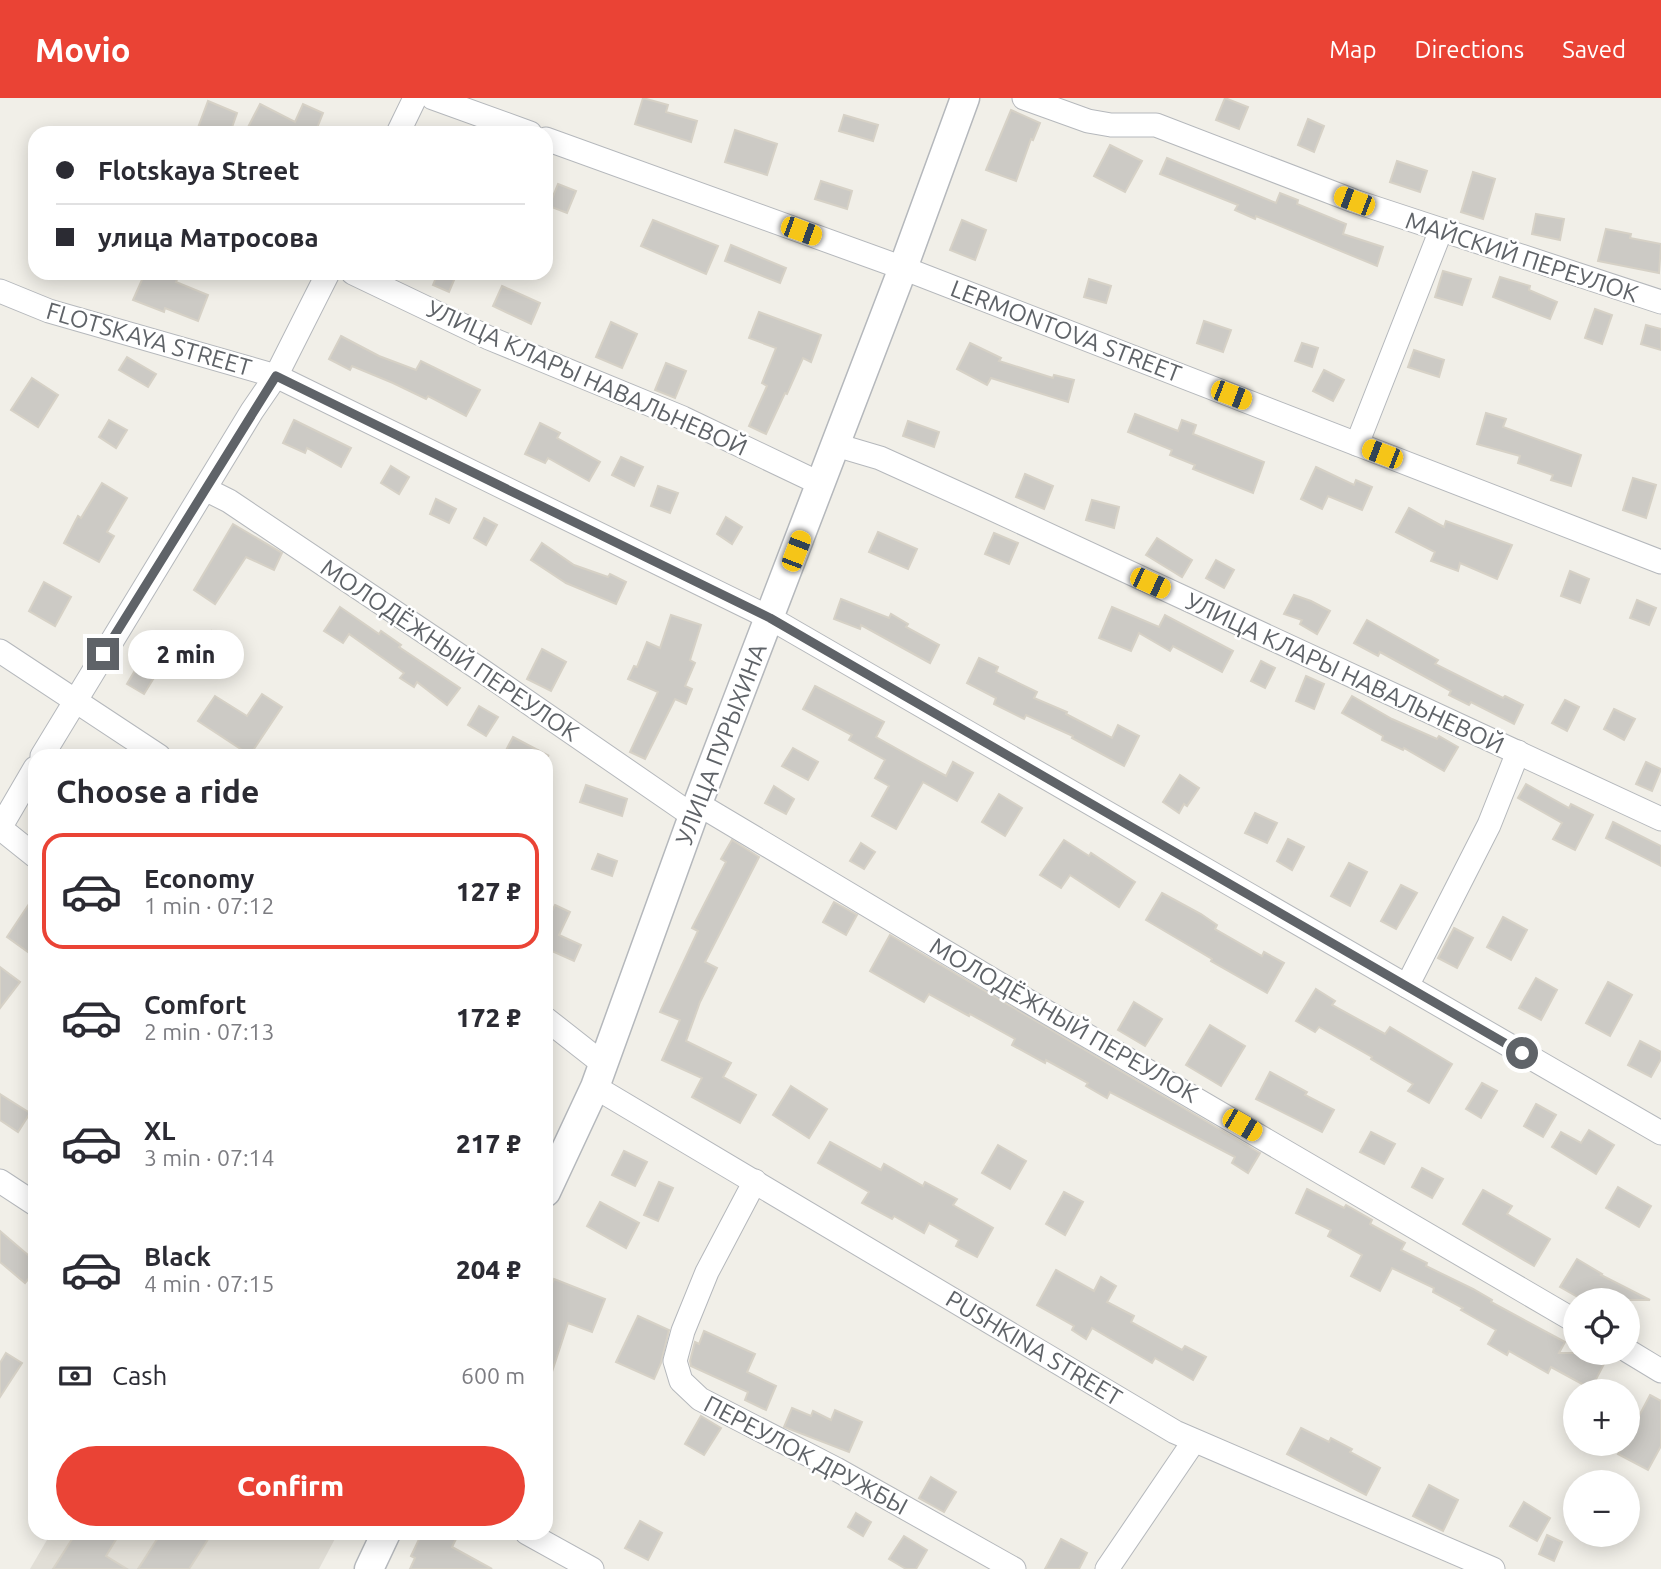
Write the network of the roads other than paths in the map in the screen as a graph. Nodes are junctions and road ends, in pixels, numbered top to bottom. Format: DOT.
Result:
graph roads {
  1 [pos="415,98"];
  2 [pos="433,98"];
  3 [pos="965,98"];
  4 [pos="1024,98"];
  5 [pos="401,126"];
  6 [pos="511,126"];
  7 [pos="553,142"];
  8 [pos="1441,230"];
  9 [pos="903,268"];
  10 [pos="324,280"];
  11 [pos="368,280"];
  12 [pos="0,291"];
  13 [pos="1661,302"];
  14 [pos="276,376"];
  15 [pos="1357,444"];
  16 [pos="836,445"];
  17 [pos="821,484"];
  18 [pos="205,489"];
  19 [pos="1661,562"];
  20 [pos="770,618"];
  21 [pos="0,651"];
  22 [pos="75,699"];
  23 [pos="46,749"];
  24 [pos="149,749"];
  25 [pos="1518,752"];
  26 [pos="28,780"];
  27 [pos="696,810"];
  28 [pos="1661,819"];
  29 [pos="0,828"];
  30 [pos="28,850"];
  31 [pos="1406,986"];
  32 [pos="553,1027"];
  33 [pos="598,1075"];
  34 [pos="1661,1133"];
  35 [pos="553,1176"];
  36 [pos="0,1181"];
  37 [pos="755,1181"];
  38 [pos="28,1199"];
  39 [pos="1563,1314"];
  40 [pos="1640,1359"];
  41 [pos="1661,1371"];
  42 [pos="1194,1441"];
  43 [pos="383,1540"];
  44 [pos="540,1540"];
  45 [pos="369,1569"];
  46 [pos="592,1569"];
  47 [pos="1014,1569"];
  48 [pos="1107,1569"];
  49 [pos="1493,1569"];
  1 -- 5 [label="street"];
  2 -- 6 [label="street"];
  3 -- 9 [label="street, УЛИЦА ПУРЫХИНА"];
  4 -- 8 [label="street, МАЙСКИЙ ПЕРЕУЛОК"];
  7 -- 9 [label="street, LERMONTOVA STREET"];
  8 -- 13 [label="street, МАЙСКИЙ ПЕРЕУЛОК"];
  8 -- 15 [label="street"];
  9 -- 15 [label="street, LERMONTOVA STREET"];
  9 -- 16 [label="street, УЛИЦА ПУРЫХИНА"];
  10 -- 14 [label="street"];
  11 -- 17 [label="street, УЛИЦА КЛАРЫ НАВАЛЬНЕВОЙ"];
  12 -- 14 [label="street, FLOTSKAYA STREET"];
  14 -- 18 [label="street"];
  14 -- 20 [label="street, FLOTSKAYA STREET"];
  15 -- 19 [label="street, LERMONTOVA STREET"];
  16 -- 17 [label="street, УЛИЦА ПУРЫХИНА"];
  16 -- 25 [label="street, УЛИЦА КЛАРЫ НАВАЛЬНЕВОЙ"];
  17 -- 20 [label="street, УЛИЦА ПУРЫХИНА"];
  18 -- 22 [label="street"];
  18 -- 27 [label="street, МОЛОДЁЖНЫЙ ПЕРЕУЛОК"];
  20 -- 27 [label="street, УЛИЦА ПУРЫХИНА"];
  20 -- 31 [label="street, FLOTSKAYA STREET"];
  21 -- 22 [label="street"];
  22 -- 23 [label="street"];
  22 -- 24 [label="street"];
  25 -- 28 [label="street, УЛИЦА КЛАРЫ НАВАЛЬНЕВОЙ"];
  25 -- 31 [label="street"];
  26 -- 29 [label="street"];
  27 -- 33 [label="street, УЛИЦА ПУРЫХИНА"];
  27 -- 39 [label="street, МОЛОДЁЖНЫЙ ПЕРЕУЛОК"];
  29 -- 30 [label="street"];
  31 -- 34 [label="street, FLOTSKAYA STREET"];
  32 -- 33 [label="street, PUSHKINA STREET"];
  33 -- 35 [label="street, УЛИЦА ПУРЫХИНА"];
  33 -- 37 [label="street, PUSHKINA STREET"];
  36 -- 38 [label="street"];
  37 -- 42 [label="street, PUSHKINA STREET"];
  37 -- 47 [label="street, ПЕРЕУЛОК ДРУЖБЫ"];
  40 -- 41 [label="street"];
  42 -- 48 [label="street"];
  42 -- 49 [label="street, PUSHKINA STREET"];
  43 -- 45 [label="street"];
  44 -- 46 [label="street"];
}
